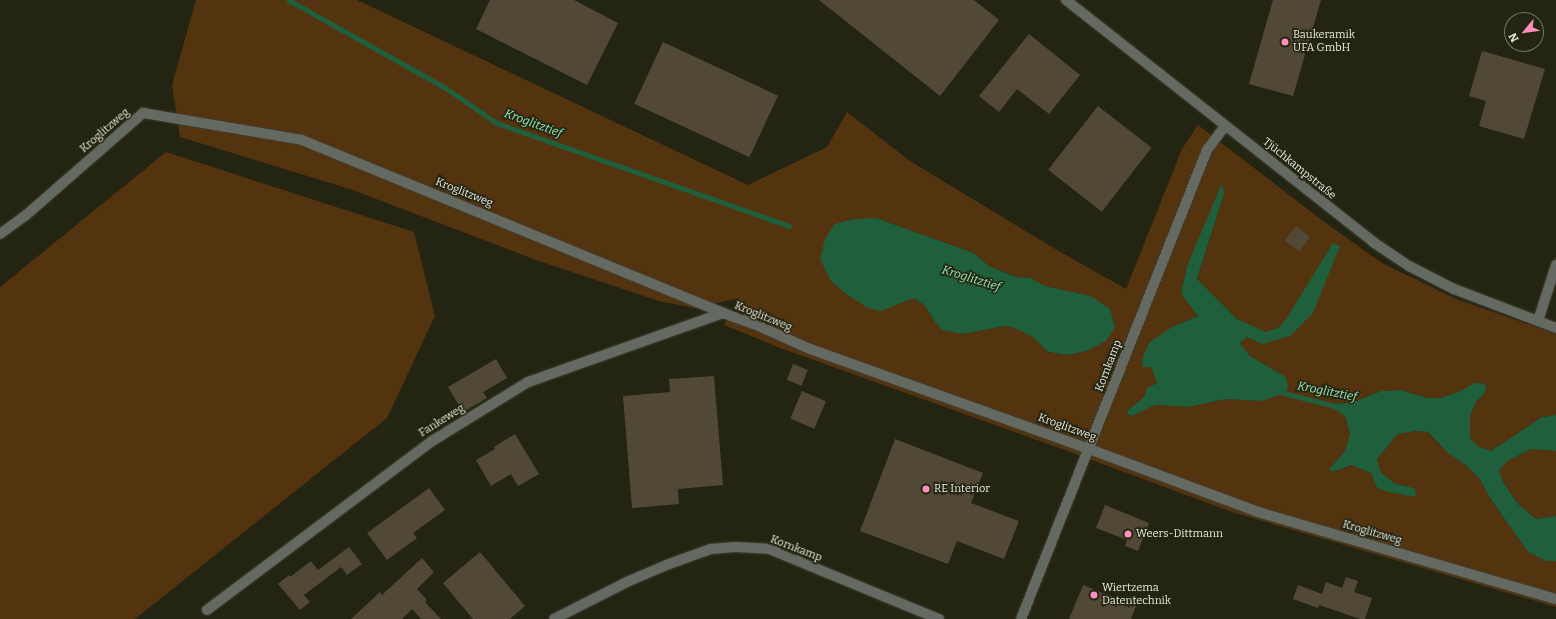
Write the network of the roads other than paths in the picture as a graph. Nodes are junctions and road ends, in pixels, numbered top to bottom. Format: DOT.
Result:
graph roads {
  1 [pos="1066,0"];
  2 [pos="1225,126"];
  3 [pos="0,234"];
  4 [pos="1556,266"];
  5 [pos="723,313"];
  6 [pos="1538,321"];
  7 [pos="1556,328"];
  8 [pos="1089,449"];
  9 [pos="1556,599"];
  10 [pos="207,610"];
  11 [pos="554,619"];
  12 [pos="939,619"];
  13 [pos="1022,619"];
  1 -- 2 [label="street, Tjüchkampstraße"];
  2 -- 6 [label="street, Tjüchkampstraße"];
  2 -- 8 [label="street, Kornkamp"];
  3 -- 5 [label="street, Kroglitzweg"];
  4 -- 6 [label="street"];
  5 -- 8 [label="street, Kroglitzweg"];
  5 -- 10 [label="street, Fankeweg"];
  6 -- 7 [label="street, Tjüchkampstraße"];
  8 -- 9 [label="street, Kroglitzweg"];
  8 -- 13 [label="street, Kornkamp"];
  11 -- 12 [label="street, Kornkamp"];
}
